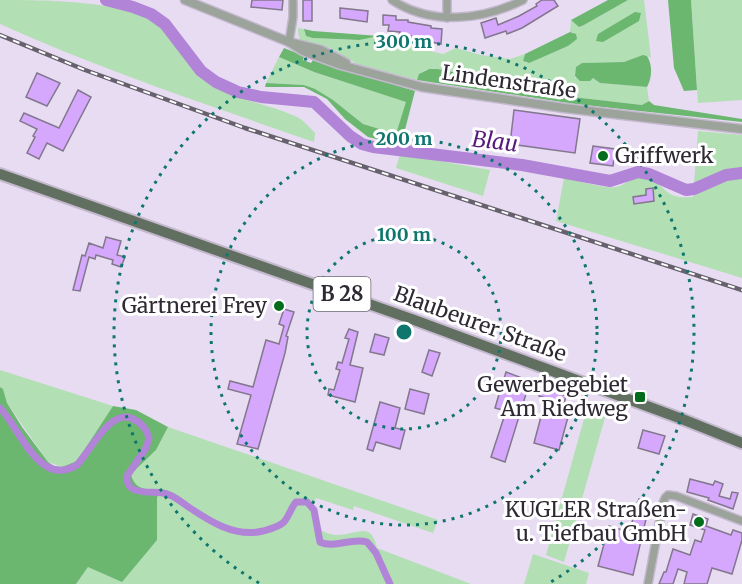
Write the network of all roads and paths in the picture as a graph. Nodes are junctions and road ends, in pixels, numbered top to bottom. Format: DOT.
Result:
graph roads {
  1 [pos="184,0"];
  2 [pos="293,0"];
  3 [pos="393,0"];
  4 [pos="447,0"];
  5 [pos="523,0"];
  6 [pos="447,18"];
  7 [pos="289,42"];
  8 [pos="742,129"];
  9 [pos="0,174"];
  10 [pos="742,443"];
  11 [pos="742,521"];
  12 [pos="648,584"];
  1 -- 7 [label="street, Lindenstraße"];
  2 -- 7 [label="street"];
  3 -- 6 [label="street"];
  4 -- 6 [label="street"];
  5 -- 6 [label="street"];
  7 -- 8 [label="street, Lindenstraße"];
  9 -- 10 [label="main road, Blaubeurer Straße / B 28"];
  11 -- 12 [label="street"];
}
